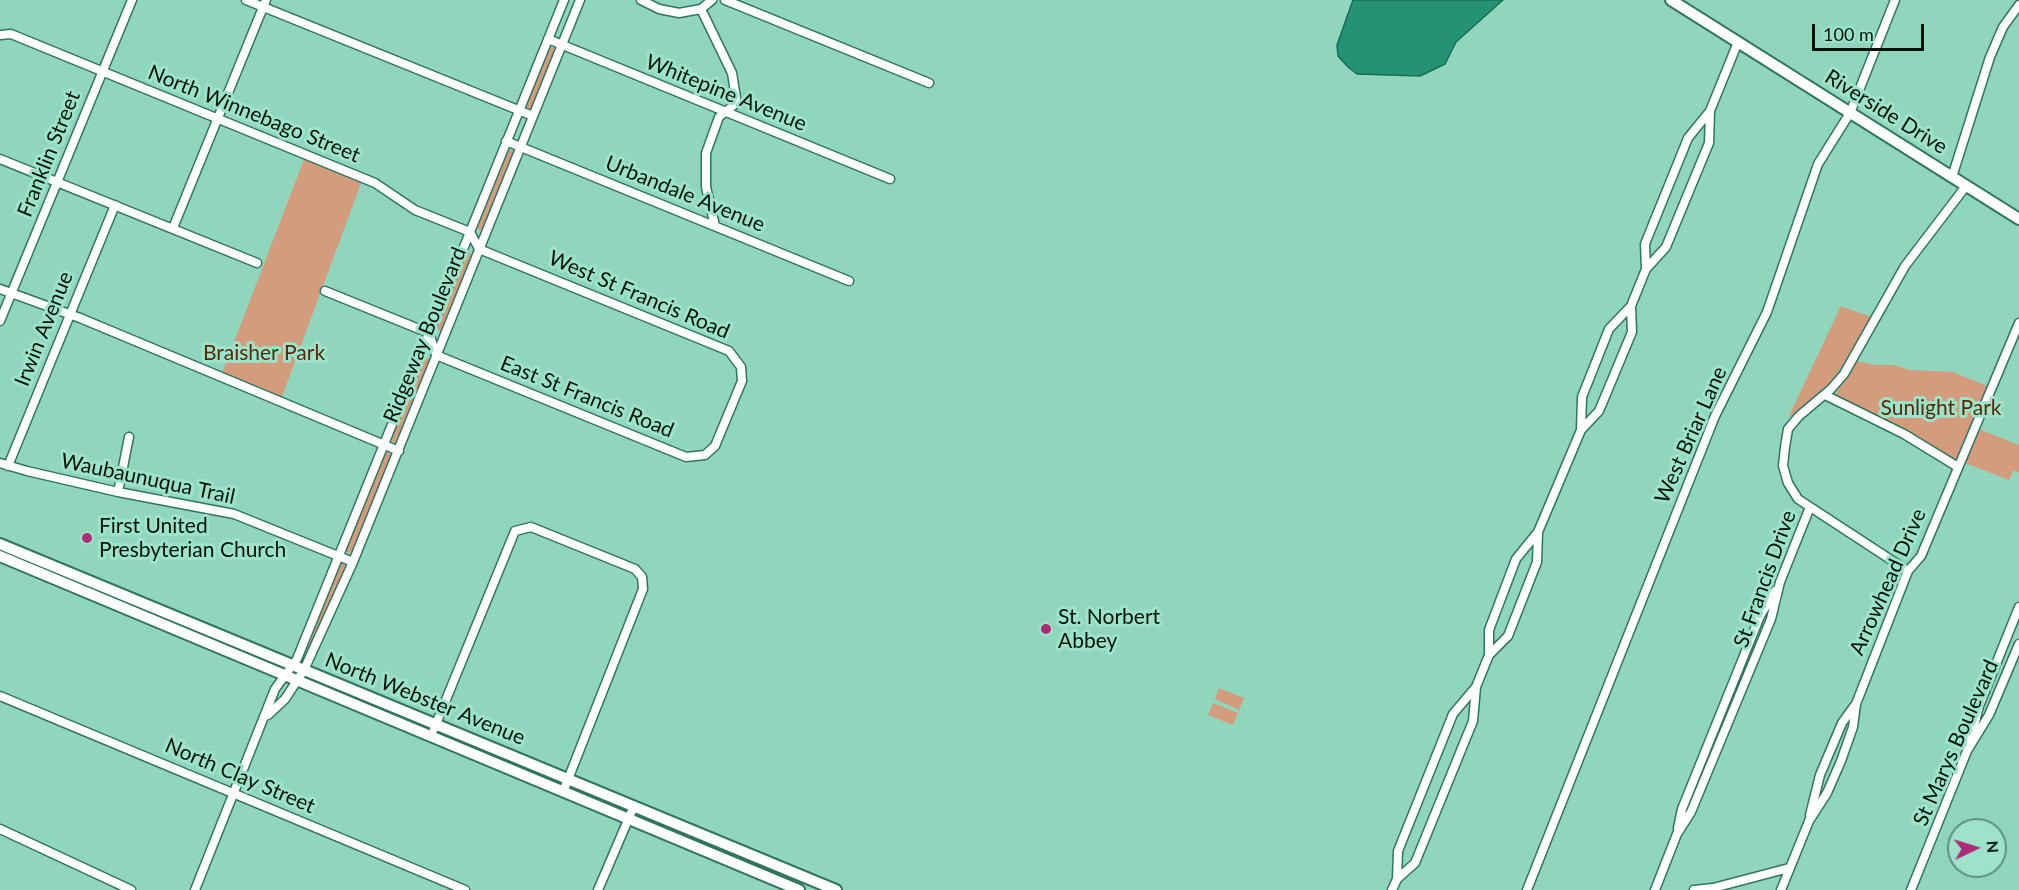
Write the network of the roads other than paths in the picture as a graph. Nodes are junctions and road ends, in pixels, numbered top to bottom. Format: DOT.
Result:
graph roads {
  1 [pos="132,0"];
  2 [pos="246,0"];
  3 [pos="564,0"];
  4 [pos="641,0"];
  5 [pos="712,0"];
  6 [pos="726,0"];
  7 [pos="1671,0"];
  8 [pos="1895,0"];
  9 [pos="577,1"];
  10 [pos="264,4"];
  11 [pos="2019,5"];
  12 [pos="701,9"];
  13 [pos="0,35"];
  14 [pos="548,39"];
  15 [pos="1738,42"];
  16 [pos="562,45"];
  17 [pos="102,71"];
  18 [pos="929,83"];
  19 [pos="519,111"];
  20 [pos="1710,111"];
  21 [pos="725,112"];
  22 [pos="1850,113"];
  23 [pos="533,116"];
  24 [pos="217,118"];
  25 [pos="506,141"];
  26 [pos="521,147"];
  27 [pos="0,159"];
  28 [pos="1953,177"];
  29 [pos="890,179"];
  30 [pos="57,182"];
  31 [pos="1966,186"];
  32 [pos="115,205"];
  33 [pos="2019,219"];
  34 [pos="715,226"];
  35 [pos="173,228"];
  36 [pos="470,232"];
  37 [pos="479,249"];
  38 [pos="257,263"];
  39 [pos="1646,269"];
  40 [pos="849,281"];
  41 [pos="0,289"];
  42 [pos="325,291"];
  43 [pos="11,294"];
  44 [pos="1631,306"];
  45 [pos="69,316"];
  46 [pos="0,321"];
  47 [pos="2019,323"];
  48 [pos="429,333"];
  49 [pos="436,355"];
  50 [pos="1825,395"];
  51 [pos="1581,430"];
  52 [pos="129,437"];
  53 [pos="719,439"];
  54 [pos="384,445"];
  55 [pos="399,451"];
  56 [pos="4,464"];
  57 [pos="1958,467"];
  58 [pos="118,492"];
  59 [pos="1810,507"];
  60 [pos="1538,532"];
  61 [pos="0,544"];
  62 [pos="0,556"];
  63 [pos="339,556"];
  64 [pos="353,562"];
  65 [pos="1908,571"];
  66 [pos="2019,607"];
  67 [pos="2008,634"];
  68 [pos="2019,641"];
  69 [pos="1489,655"];
  70 [pos="299,668"];
  71 [pos="286,676"];
  72 [pos="297,681"];
  73 [pos="1476,687"];
  74 [pos="0,696"];
  75 [pos="1856,704"];
  76 [pos="265,717"];
  77 [pos="436,724"];
  78 [pos="431,737"];
  79 [pos="1967,751"];
  80 [pos="568,779"];
  81 [pos="562,792"];
  82 [pos="234,794"];
  83 [pos="634,806"];
  84 [pos="628,819"];
  85 [pos="1809,821"];
  86 [pos="0,830"];
  87 [pos="1789,868"];
  88 [pos="794,873"];
  89 [pos="1397,879"];
  90 [pos="791,888"];
  91 [pos="131,890"];
  92 [pos="195,890"];
  93 [pos="465,890"];
  94 [pos="598,890"];
  95 [pos="836,890"];
  96 [pos="1392,890"];
  97 [pos="1527,890"];
  98 [pos="1654,890"];
  99 [pos="1694,890"];
  100 [pos="1780,890"];
  101 [pos="1911,890"];
  1 -- 17 [label="street, Franklin Street"];
  2 -- 10 [label="street"];
  3 -- 14 [label="street, Ridgeway Boulevard"];
  4 -- 12 [label="street"];
  5 -- 12 [label="street"];
  6 -- 18 [label="street"];
  7 -- 15 [label="main road, Riverside Drive"];
  8 -- 22 [label="street, West Briar Lane"];
  9 -- 16 [label="street, Ridgeway Boulevard"];
  10 -- 19 [label="street"];
  10 -- 24 [label="street"];
  11 -- 28 [label="street"];
  12 -- 21 [label="street"];
  13 -- 17 [label="street, North Winnebago Street"];
  14 -- 16 [label="street, Whitepine Avenue"];
  14 -- 19 [label="street, Ridgeway Boulevard"];
  15 -- 20 [label="street"];
  15 -- 22 [label="main road, Riverside Drive"];
  16 -- 21 [label="street, Whitepine Avenue"];
  16 -- 23 [label="street, Ridgeway Boulevard"];
  17 -- 24 [label="street, North Winnebago Street"];
  17 -- 30 [label="street, Franklin Street"];
  19 -- 23 [label="street"];
  19 -- 25 [label="street, Ridgeway Boulevard"];
  20 -- 39 [label="street"];
  20 -- 39 [label="street"];
  21 -- 29 [label="street, Whitepine Avenue"];
  21 -- 34 [label="street"];
  22 -- 28 [label="main road, Riverside Drive"];
  22 -- 97 [label="street, West Briar Lane"];
  23 -- 26 [label="street, Ridgeway Boulevard"];
  24 -- 35 [label="street"];
  24 -- 36 [label="street, North Winnebago Street"];
  25 -- 26 [label="street, Urbandale Avenue"];
  25 -- 36 [label="street, Ridgeway Boulevard"];
  26 -- 34 [label="street, Urbandale Avenue"];
  26 -- 37 [label="street, Ridgeway Boulevard"];
  27 -- 30 [label="street"];
  28 -- 31 [label="main road, Riverside Drive"];
  30 -- 32 [label="street"];
  30 -- 43 [label="street, Franklin Street"];
  31 -- 33 [label="main road, Riverside Drive"];
  31 -- 50 [label="street, St Francis Drive"];
  32 -- 35 [label="street"];
  32 -- 45 [label="street, Irwin Avenue"];
  34 -- 40 [label="street, Urbandale Avenue"];
  35 -- 38 [label="street"];
  36 -- 37 [label="street"];
  36 -- 48 [label="street, Ridgeway Boulevard"];
  37 -- 49 [label="street, Ridgeway Boulevard"];
  37 -- 53 [label="street, West St Francis Road"];
  39 -- 44 [label="street"];
  41 -- 43 [label="street"];
  42 -- 48 [label="street"];
  43 -- 45 [label="street"];
  43 -- 46 [label="street, Franklin Street"];
  44 -- 51 [label="street"];
  44 -- 51 [label="street"];
  45 -- 54 [label="street"];
  45 -- 56 [label="street, Irwin Avenue"];
  47 -- 57 [label="street, Arrowhead Drive"];
  48 -- 49 [label="street"];
  48 -- 54 [label="street, Ridgeway Boulevard"];
  49 -- 53 [label="street, East St Francis Road"];
  49 -- 55 [label="street, Ridgeway Boulevard"];
  50 -- 57 [label="street"];
  50 -- 59 [label="street, St Francis Drive"];
  51 -- 60 [label="street"];
  52 -- 58 [label="street"];
  54 -- 55 [label="street"];
  54 -- 63 [label="street, Ridgeway Boulevard"];
  55 -- 64 [label="street, Ridgeway Boulevard"];
  56 -- 58 [label="street, Waubaunuqua Trail"];
  57 -- 65 [label="street, Arrowhead Drive"];
  58 -- 63 [label="street, Waubaunuqua Trail"];
  59 -- 65 [label="street"];
  59 -- 98 [label="street, St Francis Drive"];
  60 -- 69 [label="street"];
  60 -- 69 [label="street"];
  61 -- 70 [label="main road, North Webster Avenue"];
  62 -- 71 [label="main road, North Webster Avenue"];
  63 -- 64 [label="street, Waubaunuqua Trail"];
  63 -- 70 [label="street, Ridgeway Boulevard"];
  64 -- 70 [label="street, Ridgeway Boulevard"];
  65 -- 75 [label="street, Arrowhead Drive"];
  66 -- 67 [label="street"];
  67 -- 68 [label="street"];
  67 -- 79 [label="street"];
  68 -- 79 [label="street, St Marys Boulevard"];
  69 -- 73 [label="street"];
  70 -- 71 [label="street, Ridgeway Boulevard"];
  70 -- 72 [label="street, Ridgeway Boulevard"];
  70 -- 77 [label="main road, North Webster Avenue"];
  71 -- 72 [label="main road, North Webster Avenue"];
  71 -- 76 [label="street, Ridgeway Boulevard"];
  72 -- 76 [label="street, Ridgeway Boulevard"];
  72 -- 78 [label="main road, North Webster Avenue"];
  73 -- 89 [label="street"];
  73 -- 89 [label="street"];
  74 -- 82 [label="street, North Clay Street"];
  75 -- 85 [label="street"];
  75 -- 85 [label="street, Arrowhead Drive"];
  76 -- 82 [label="street, Ridgeway Boulevard"];
  77 -- 78 [label="street"];
  77 -- 80 [label="main road, North Webster Avenue"];
  77 -- 80 [label="street"];
  78 -- 81 [label="main road, North Webster Avenue"];
  79 -- 101 [label="street, St Marys Boulevard"];
  80 -- 81 [label="street"];
  80 -- 83 [label="main road, North Webster Avenue"];
  81 -- 84 [label="main road, North Webster Avenue"];
  82 -- 92 [label="street, Ridgeway Boulevard"];
  82 -- 93 [label="street, North Clay Street"];
  83 -- 84 [label="street"];
  83 -- 88 [label="main road, North Webster Avenue"];
  84 -- 90 [label="main road, North Webster Avenue"];
  84 -- 94 [label="street"];
  85 -- 87 [label="street, Arrowhead Drive"];
  86 -- 91 [label="street"];
  87 -- 99 [label="street"];
  87 -- 100 [label="street, Arrowhead Drive"];
  88 -- 90 [label="street"];
  88 -- 95 [label="main road, North Webster Avenue"];
  89 -- 96 [label="street"];
}
